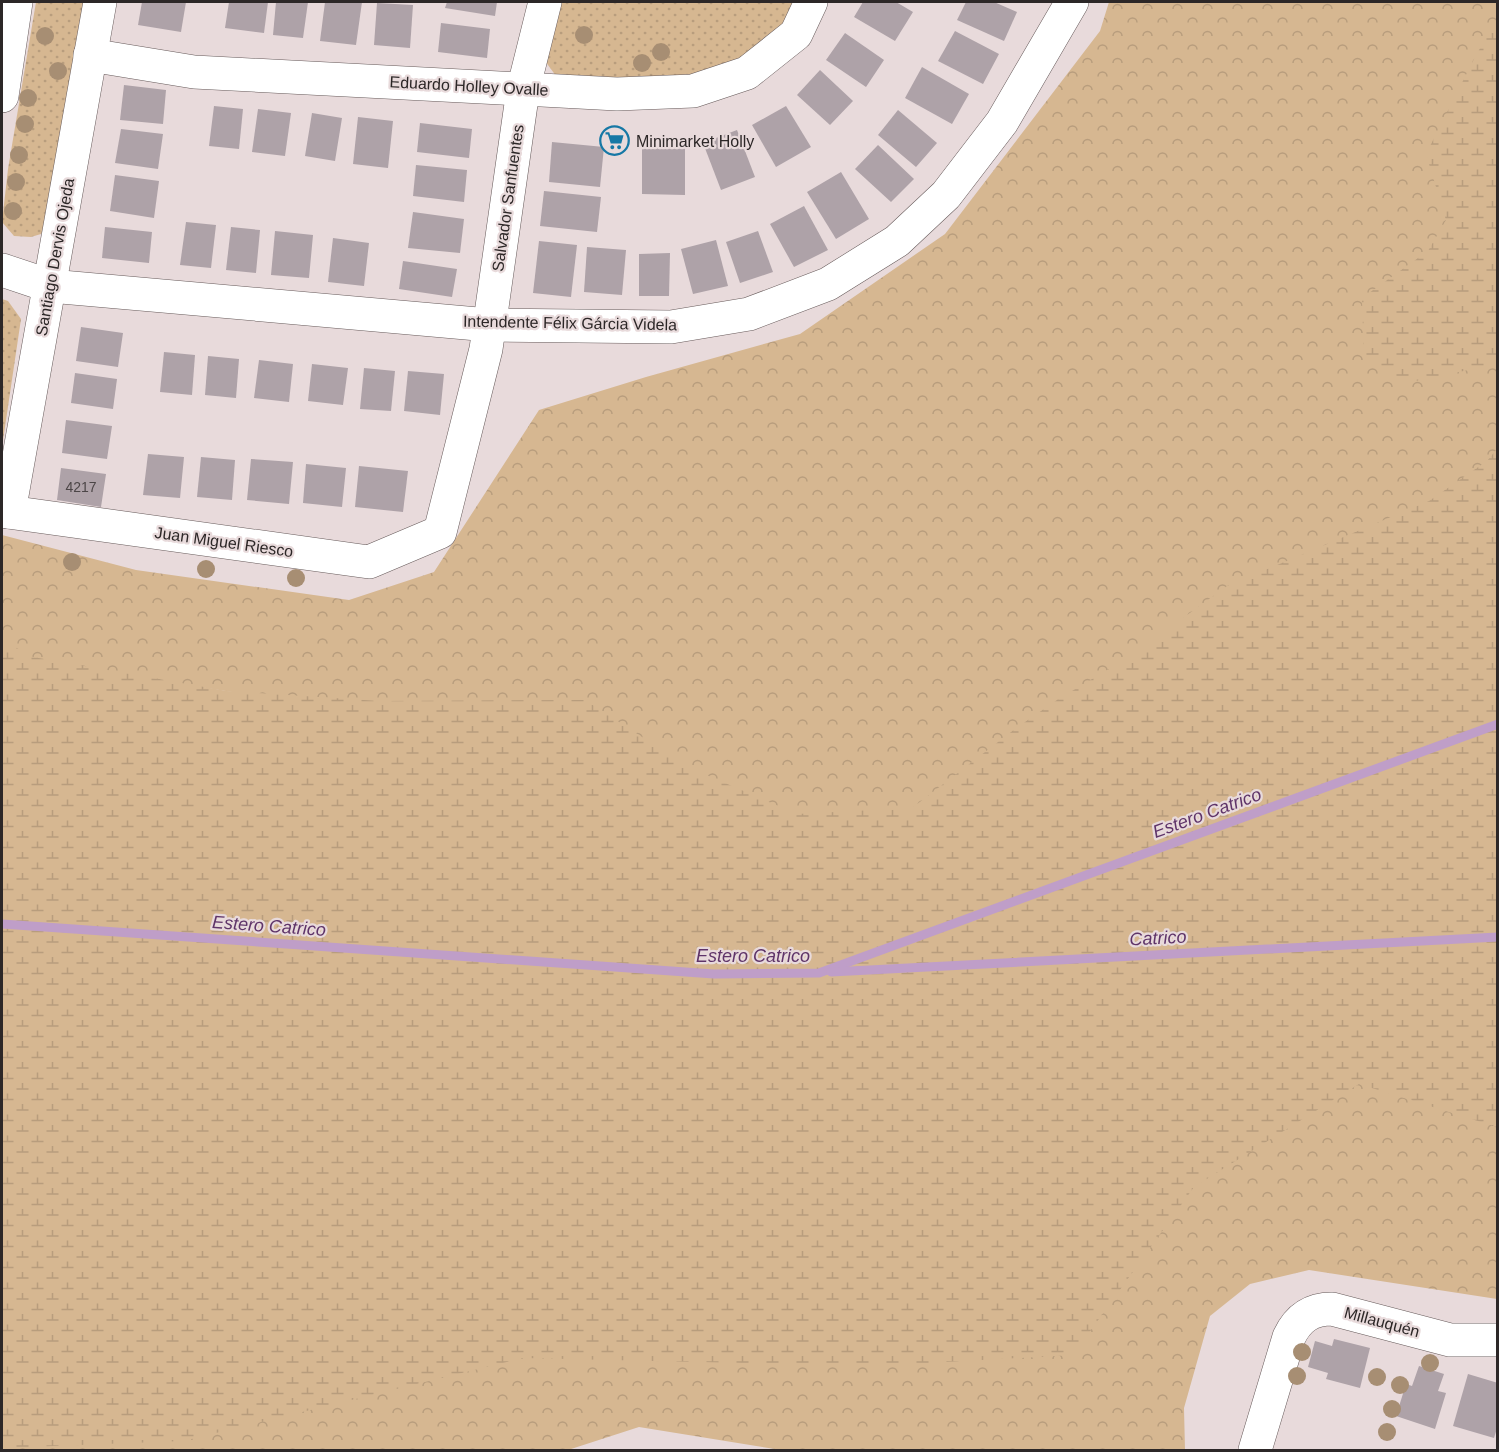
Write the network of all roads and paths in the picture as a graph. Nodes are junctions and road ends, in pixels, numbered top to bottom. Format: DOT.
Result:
graph roads {
  1 [pos="16,2"];
  2 [pos="99,2"];
  3 [pos="545,2"];
  4 [pos="811,2"];
  5 [pos="1072,2"];
  6 [pos="90,55"];
  7 [pos="523,90"];
  8 [pos="2,96"];
  9 [pos="2,270"];
  10 [pos="50,286"];
  11 [pos="489,325"];
  12 [pos="5,511"];
  13 [pos="440,532"];
  14 [pos="1497,1340"];
  15 [pos="1255,1450"];
  1 -- 8 [label="street"];
  2 -- 6 [label="street, Santiago Dervis Ojeda"];
  3 -- 7 [label="street, Salvador Sanfuentes"];
  4 -- 7 [label="street, Eduardo Holley Ovalle"];
  5 -- 11 [label="street, Intendente Félix Gárcia Videla"];
  6 -- 7 [label="street, Eduardo Holley Ovalle"];
  6 -- 10 [label="street, Santiago Dervis Ojeda"];
  7 -- 11 [label="street, Salvador Sanfuentes"];
  9 -- 10 [label="street, Intendente Félix Gárcia Videla"];
  10 -- 11 [label="street, Intendente Félix Gárcia Videla"];
  10 -- 12 [label="street, Santiago Dervis Ojeda"];
  11 -- 13 [label="street, Salvador Sanfuentes"];
  12 -- 13 [label="street, Juan Miguel Riesco"];
  14 -- 15 [label="street, Millauquén"];
}
